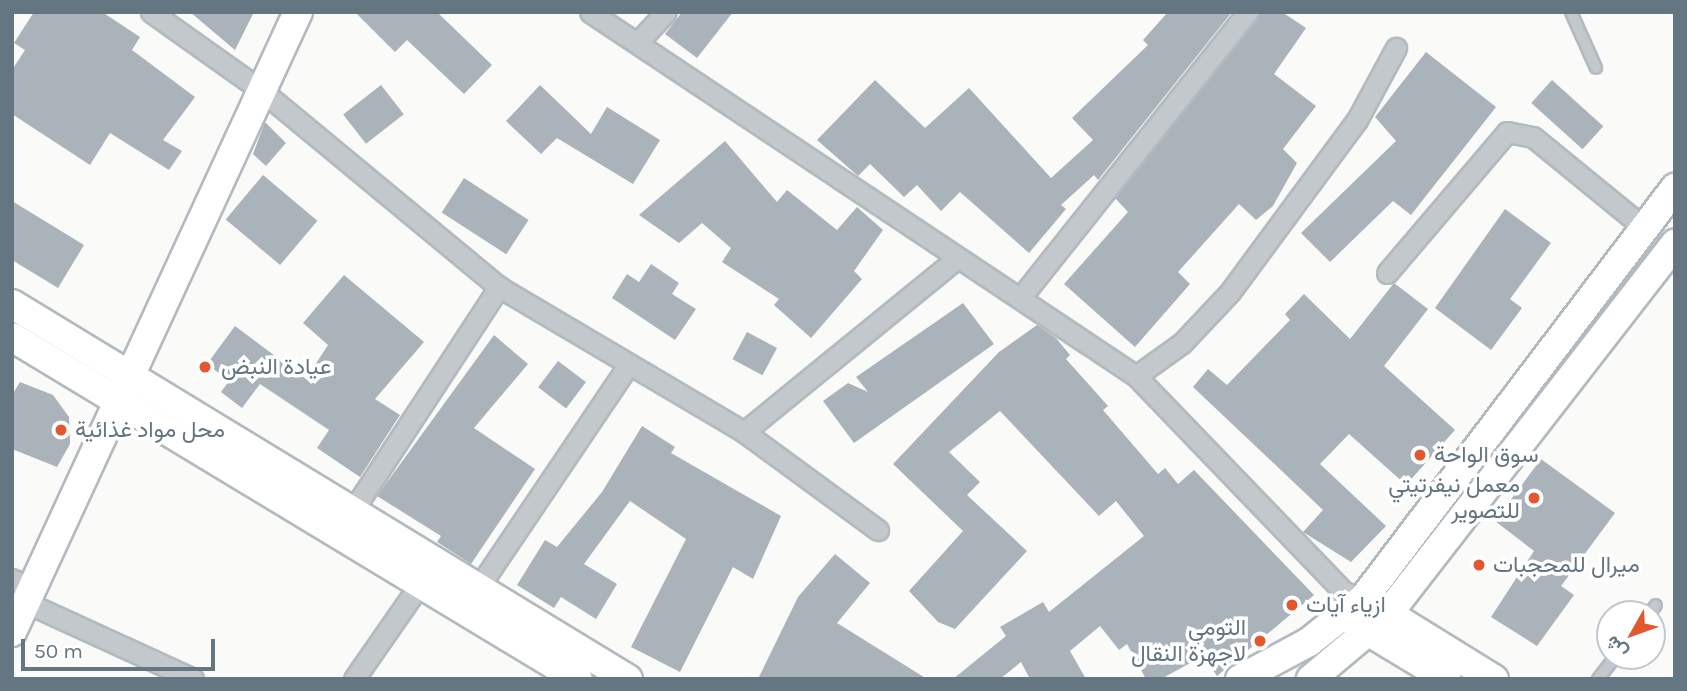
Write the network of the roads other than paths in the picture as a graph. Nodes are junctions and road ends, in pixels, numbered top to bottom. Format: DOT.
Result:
graph roads {
  1 [pos="151,12"];
  2 [pos="298,12"];
  3 [pos="590,12"];
  4 [pos="666,12"];
  5 [pos="1248,12"];
  6 [pos="1571,12"];
  7 [pos="638,43"];
  8 [pos="1396,48"];
  9 [pos="1596,68"];
  10 [pos="262,90"];
  11 [pos="1675,188"];
  12 [pos="1646,229"];
  13 [pos="1675,244"];
  14 [pos="957,258"];
  15 [pos="1387,274"];
  16 [pos="499,287"];
  17 [pos="1021,296"];
  18 [pos="12,304"];
  19 [pos="12,337"];
  20 [pos="627,367"];
  21 [pos="127,371"];
  22 [pos="1136,376"];
  23 [pos="114,404"];
  24 [pos="744,432"];
  25 [pos="353,510"];
  26 [pos="878,530"];
  27 [pos="420,584"];
  28 [pos="478,588"];
  29 [pos="23,590"];
  30 [pos="1351,602"];
  31 [pos="1378,625"];
  32 [pos="12,632"];
  33 [pos="193,679"];
  34 [pos="354,679"];
  35 [pos="578,679"];
  36 [pos="628,679"];
  37 [pos="1240,679"];
  38 [pos="1311,679"];
  39 [pos="1447,679"];
  40 [pos="1493,679"];
  1 -- 10 [label="street"];
  2 -- 10 [label="street"];
  3 -- 7 [label="street"];
  4 -- 7 [label="street"];
  5 -- 17 [label="street"];
  6 -- 9 [label="lane"];
  7 -- 14 [label="street"];
  8 -- 22 [label="street"];
  10 -- 16 [label="street"];
  10 -- 21 [label="street"];
  11 -- 12 [label="street"];
  12 -- 15 [label="street"];
  12 -- 30 [label="street"];
  13 -- 31 [label="street"];
  14 -- 17 [label="street"];
  14 -- 24 [label="street"];
  16 -- 20 [label="street"];
  16 -- 25 [label="street"];
  17 -- 22 [label="street"];
  18 -- 21 [label="street"];
  19 -- 23 [label="street"];
  20 -- 24 [label="street"];
  20 -- 28 [label="street"];
  21 -- 23 [label="street"];
  21 -- 25 [label="street"];
  22 -- 30 [label="street"];
  23 -- 27 [label="street"];
  23 -- 29 [label="street"];
  24 -- 26 [label="street"];
  25 -- 28 [label="street"];
  27 -- 34 [label="street"];
  27 -- 35 [label="street"];
  28 -- 36 [label="street"];
  29 -- 32 [label="street"];
  29 -- 33 [label="street"];
  30 -- 31 [label="street"];
  30 -- 37 [label="street"];
  31 -- 38 [label="street"];
  31 -- 39 [label="street"];
  31 -- 40 [label="street"];
}
